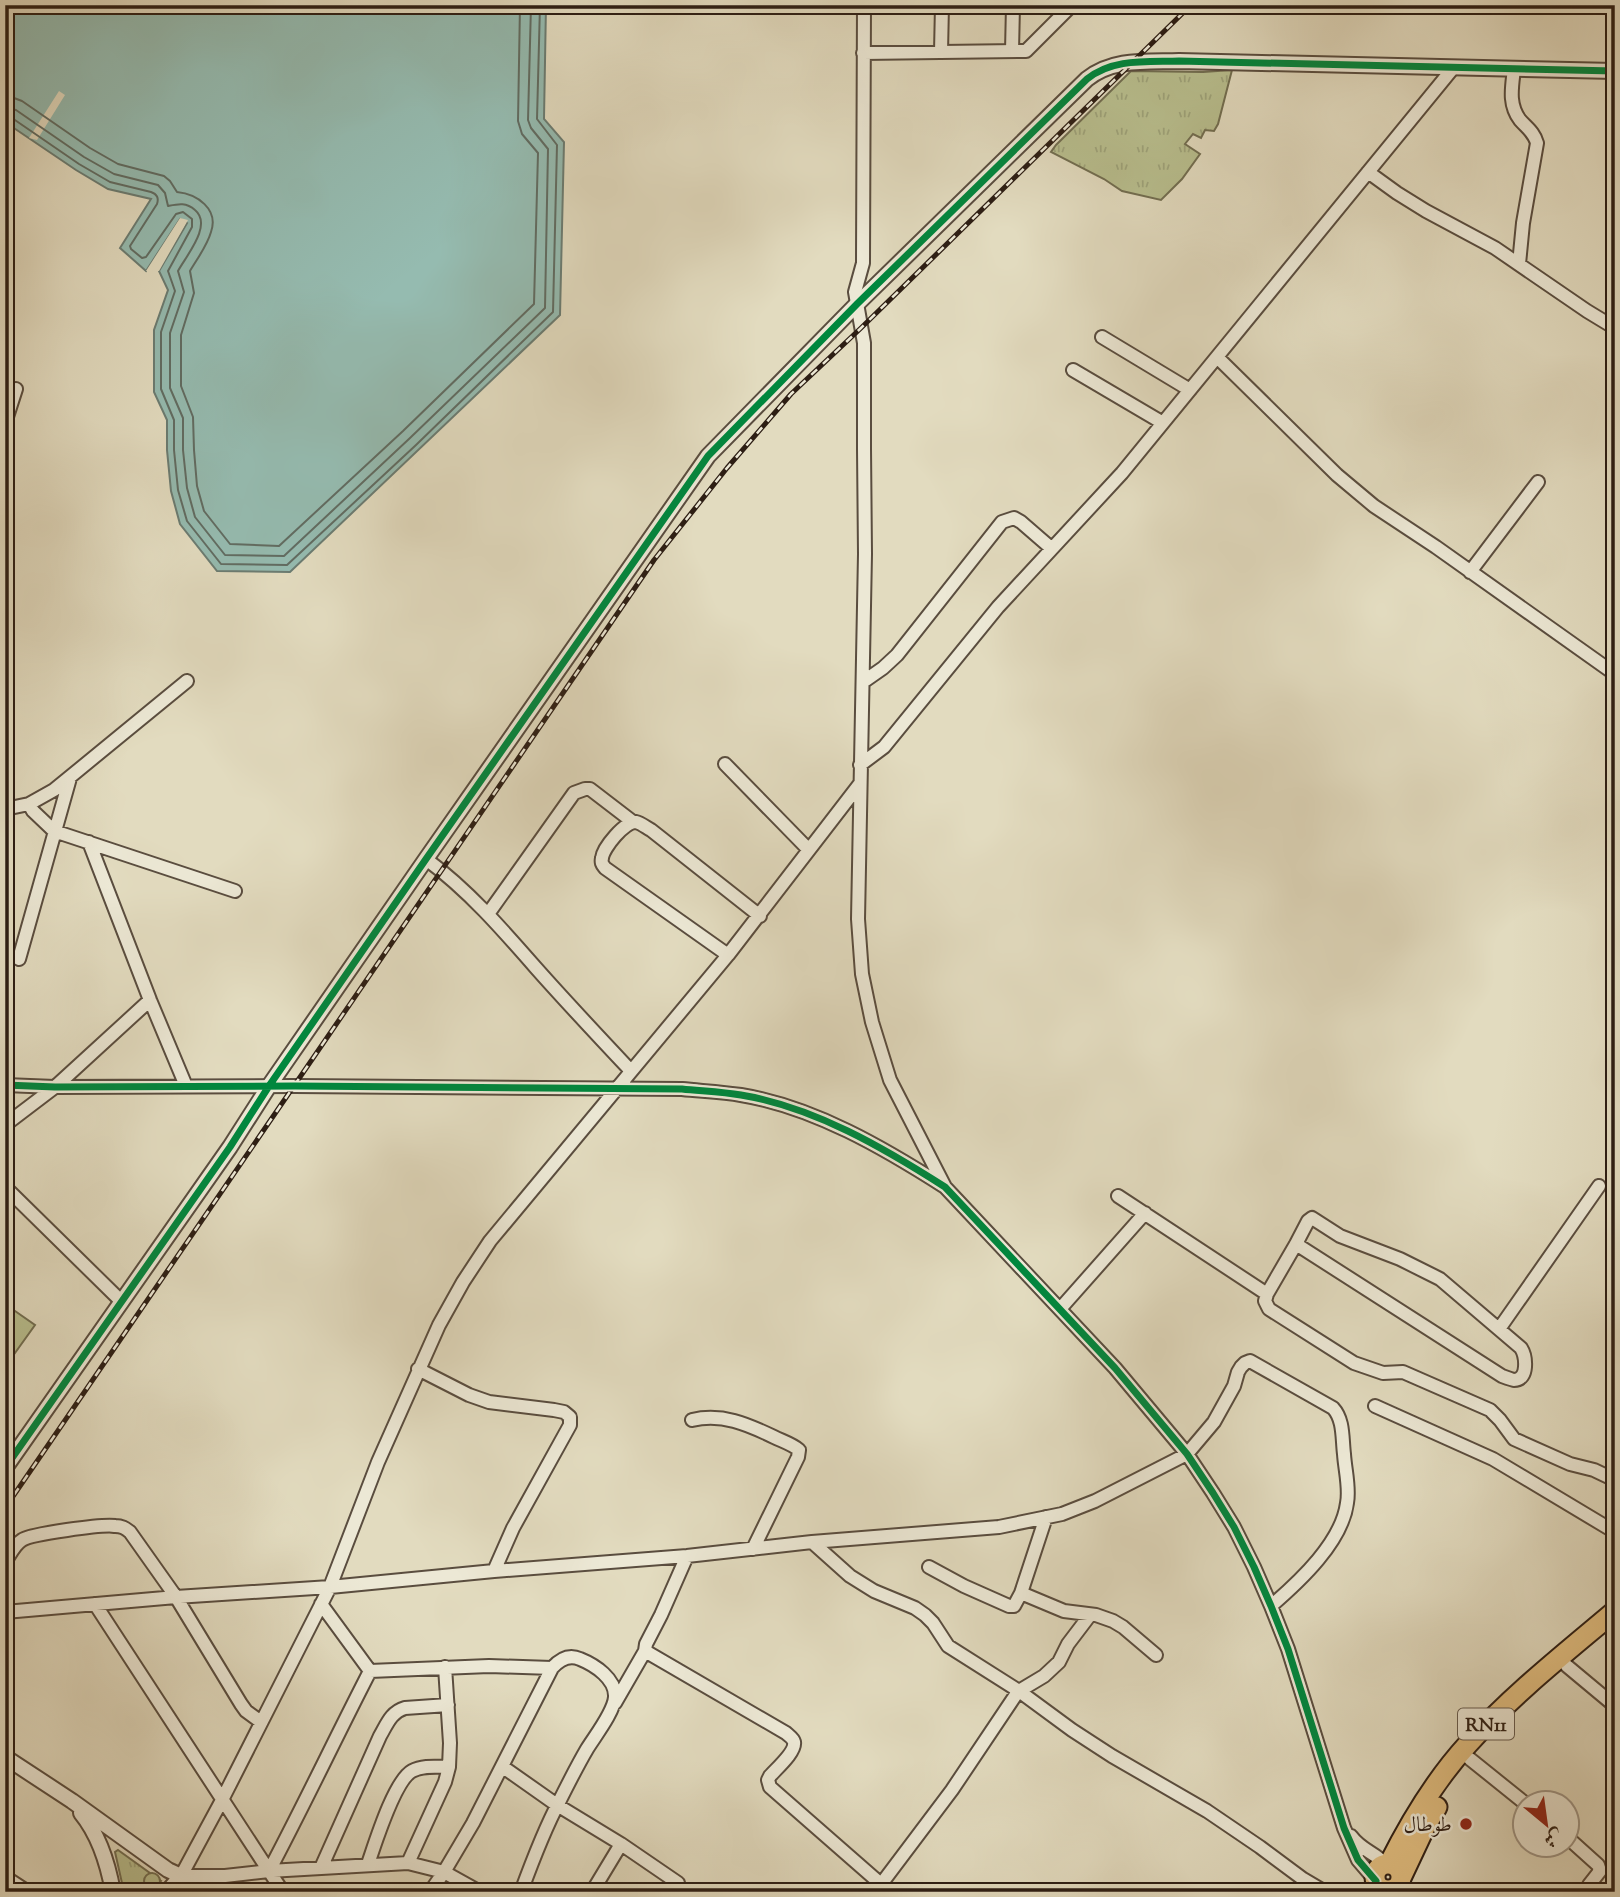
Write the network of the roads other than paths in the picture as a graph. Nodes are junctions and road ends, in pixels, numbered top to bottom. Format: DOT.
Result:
graph roads {
  1 [pos="864,5"];
  2 [pos="942,5"];
  3 [pos="1013,5"];
  4 [pos="1072,5"];
  5 [pos="1012,51"];
  6 [pos="941,52"];
  7 [pos="863,53"];
  8 [pos="1454,67"];
  9 [pos="1514,69"];
  10 [pos="1615,71"];
  11 [pos="1368,172"];
  12 [pos="1519,264"];
  13 [pos="857,304"];
  14 [pos="1615,328"];
  15 [pos="1102,337"];
  16 [pos="1217,357"];
  17 [pos="1073,370"];
  18 [pos="16,389"];
  19 [pos="1190,390"];
  20 [pos="1163,423"];
  21 [pos="5,424"];
  22 [pos="1538,482"];
  23 [pos="1051,548"];
  24 [pos="1470,572"];
  25 [pos="1615,674"];
  26 [pos="187,681"];
  27 [pos="863,682"];
  28 [pos="725,764"];
  29 [pos="860,765"];
  30 [pos="70,775"];
  31 [pos="859,785"];
  32 [pos="29,804"];
  33 [pos="5,809"];
  34 [pos="633,822"];
  35 [pos="54,831"];
  36 [pos="89,842"];
  37 [pos="809,849"];
  38 [pos="426,859"];
  39 [pos="235,891"];
  40 [pos="488,914"];
  41 [pos="760,916"];
  42 [pos="728,955"];
  43 [pos="19,959"];
  44 [pos="150,1000"];
  45 [pos="631,1071"];
  46 [pos="5,1086"];
  47 [pos="186,1086"];
  48 [pos="269,1086"];
  49 [pos="55,1087"];
  50 [pos="616,1089"];
  51 [pos="5,1125"];
  52 [pos="1599,1186"];
  53 [pos="5,1187"];
  54 [pos="946,1187"];
  55 [pos="1118,1196"];
  56 [pos="1145,1213"];
  57 [pos="1296,1244"];
  58 [pos="1267,1294"];
  59 [pos="122,1302"];
  60 [pos="1060,1309"];
  61 [pos="1499,1329"];
  62 [pos="418,1369"];
  63 [pos="1375,1406"];
  64 [pos="692,1420"];
  65 [pos="1187,1454"];
  66 [pos="5,1468"];
  67 [pos="1615,1480"];
  68 [pos="1046,1517"];
  69 [pos="1615,1532"];
  70 [pos="812,1542"];
  71 [pos="753,1549"];
  72 [pos="688,1556"];
  73 [pos="5,1562"];
  74 [pos="929,1567"];
  75 [pos="494,1571"];
  76 [pos="330,1587"];
  77 [pos="1021,1592"];
  78 [pos="176,1597"];
  79 [pos="94,1604"];
  80 [pos="321,1604"];
  81 [pos="1271,1606"];
  82 [pos="5,1612"];
  83 [pos="1090,1615"];
  84 [pos="1614,1625"];
  85 [pos="645,1651"];
  86 [pos="1156,1655"];
  87 [pos="1567,1666"];
  88 [pos="445,1667"];
  89 [pos="552,1668"];
  90 [pos="370,1671"];
  91 [pos="1019,1691"];
  92 [pos="448,1705"];
  93 [pos="1615,1706"];
  94 [pos="613,1707"];
  95 [pos="261,1722"];
  96 [pos="5,1758"];
  97 [pos="1470,1759"];
  98 [pos="449,1767"];
  99 [pos="503,1767"];
  100 [pos="1512,1793"];
  101 [pos="222,1800"];
  102 [pos="72,1801"];
  103 [pos="557,1804"];
  104 [pos="1343,1828"];
  105 [pos="621,1844"];
  106 [pos="1582,1851"];
  107 [pos="408,1863"];
  108 [pos="368,1864"];
  109 [pos="321,1868"];
  110 [pos="270,1871"];
  111 [pos="444,1872"];
  112 [pos="181,1876"];
  113 [pos="5,1877"];
  114 [pos="1386,1881"];
  115 [pos="678,1883"];
  116 [pos="1589,1885"];
  117 [pos="884,1889"];
  118 [pos="29,1892"];
  119 [pos="114,1892"];
  120 [pos="167,1892"];
  121 [pos="283,1892"];
  122 [pos="430,1892"];
  123 [pos="480,1892"];
  124 [pos="521,1892"];
  125 [pos="592,1892"];
  126 [pos="1325,1892"];
  1 -- 7 [label="street"];
  2 -- 6 [label="street"];
  3 -- 5 [label="street"];
  4 -- 5 [label="street"];
  5 -- 6 [label="street"];
  6 -- 7 [label="street"];
  7 -- 13 [label="street"];
  8 -- 9 [label="street"];
  8 -- 11 [label="street"];
  8 -- 13 [label="street"];
  9 -- 10 [label="street"];
  9 -- 12 [label="street"];
  11 -- 12 [label="street"];
  11 -- 16 [label="street"];
  12 -- 14 [label="street"];
  13 -- 27 [label="street"];
  13 -- 38 [label="street"];
  15 -- 19 [label="street"];
  16 -- 19 [label="street"];
  16 -- 24 [label="street"];
  17 -- 20 [label="street"];
  18 -- 21 [label="street"];
  19 -- 20 [label="street"];
  20 -- 23 [label="street"];
  22 -- 24 [label="street"];
  23 -- 27 [label="street"];
  23 -- 29 [label="street"];
  24 -- 25 [label="street"];
  26 -- 30 [label="street"];
  27 -- 29 [label="street"];
  28 -- 37 [label="street"];
  29 -- 31 [label="street"];
  30 -- 32 [label="street"];
  30 -- 35 [label="street"];
  31 -- 37 [label="street"];
  31 -- 54 [label="street"];
  32 -- 33 [label="street"];
  32 -- 35 [label="street"];
  34 -- 40 [label="street"];
  34 -- 41 [label="street"];
  34 -- 42 [label="street"];
  35 -- 36 [label="street"];
  35 -- 43 [label="street"];
  36 -- 39 [label="street"];
  36 -- 44 [label="street"];
  37 -- 41 [label="street"];
  38 -- 40 [label="street"];
  38 -- 48 [label="street"];
  40 -- 45 [label="street"];
  41 -- 42 [label="street"];
  42 -- 45 [label="street"];
  44 -- 47 [label="street"];
  44 -- 49 [label="street"];
  45 -- 50 [label="street"];
  46 -- 49 [label="street"];
  47 -- 48 [label="street"];
  47 -- 49 [label="street"];
  48 -- 50 [label="street"];
  48 -- 59 [label="street"];
  49 -- 51 [label="street"];
  50 -- 54 [label="street"];
  50 -- 62 [label="street"];
  52 -- 61 [label="street"];
  53 -- 59 [label="street"];
  54 -- 60 [label="street"];
  55 -- 56 [label="street"];
  56 -- 58 [label="street"];
  56 -- 60 [label="street"];
  57 -- 58 [label="street"];
  57 -- 61 [label="street"];
  57 -- 61 [label="street"];
  58 -- 67 [label="street"];
  59 -- 66 [label="street"];
  60 -- 65 [label="street"];
  62 -- 75 [label="street"];
  62 -- 76 [label="street"];
  63 -- 69 [label="street"];
  64 -- 71 [label="street"];
  65 -- 68 [label="street"];
  65 -- 81 [label="street"];
  65 -- 81 [label="street"];
  68 -- 70 [label="street"];
  68 -- 77 [label="street"];
  70 -- 71 [label="street"];
  70 -- 91 [label="street"];
  71 -- 72 [label="street"];
  72 -- 75 [label="street"];
  72 -- 85 [label="street"];
  73 -- 78 [label="street"];
  74 -- 77 [label="street"];
  75 -- 76 [label="street"];
  76 -- 78 [label="street"];
  76 -- 80 [label="street"];
  77 -- 83 [label="street"];
  78 -- 79 [label="street"];
  78 -- 95 [label="street"];
  79 -- 82 [label="street"];
  79 -- 101 [label="street"];
  80 -- 90 [label="street"];
  80 -- 95 [label="street"];
  81 -- 104 [label="street"];
  83 -- 86 [label="street"];
  83 -- 91 [label="street"];
  84 -- 87 [label="main road, RN11"];
  84 -- 114 [label="main road, RN11"];
  85 -- 94 [label="street"];
  85 -- 117 [label="street"];
  87 -- 93 [label="street"];
  87 -- 97 [label="main road, RN11"];
  88 -- 89 [label="street"];
  88 -- 90 [label="street"];
  88 -- 92 [label="street"];
  89 -- 94 [label="street"];
  89 -- 99 [label="street"];
  90 -- 110 [label="street"];
  91 -- 117 [label="street"];
  91 -- 126 [label="street"];
  92 -- 98 [label="street"];
  92 -- 109 [label="street"];
  94 -- 103 [label="street"];
  95 -- 101 [label="street"];
  96 -- 102 [label="street"];
  97 -- 100 [label="street"];
  97 -- 114 [label="main road, RN11"];
  98 -- 107 [label="street"];
  98 -- 108 [label="street"];
  99 -- 103 [label="street"];
  99 -- 111 [label="street"];
  101 -- 110 [label="street"];
  101 -- 112 [label="street"];
  102 -- 112 [label="street"];
  102 -- 119 [label="street"];
  103 -- 105 [label="street"];
  103 -- 124 [label="street"];
  104 -- 114 [label="street"];
  104 -- 114 [label="street"];
  105 -- 115 [label="street"];
  105 -- 125 [label="street"];
  106 -- 116 [label="street"];
  107 -- 108 [label="street"];
  107 -- 111 [label="street"];
  108 -- 109 [label="street"];
  109 -- 110 [label="street"];
  110 -- 112 [label="street"];
  110 -- 121 [label="street"];
  111 -- 122 [label="street"];
  111 -- 123 [label="street"];
  112 -- 120 [label="street"];
  113 -- 118 [label="street"];
}
